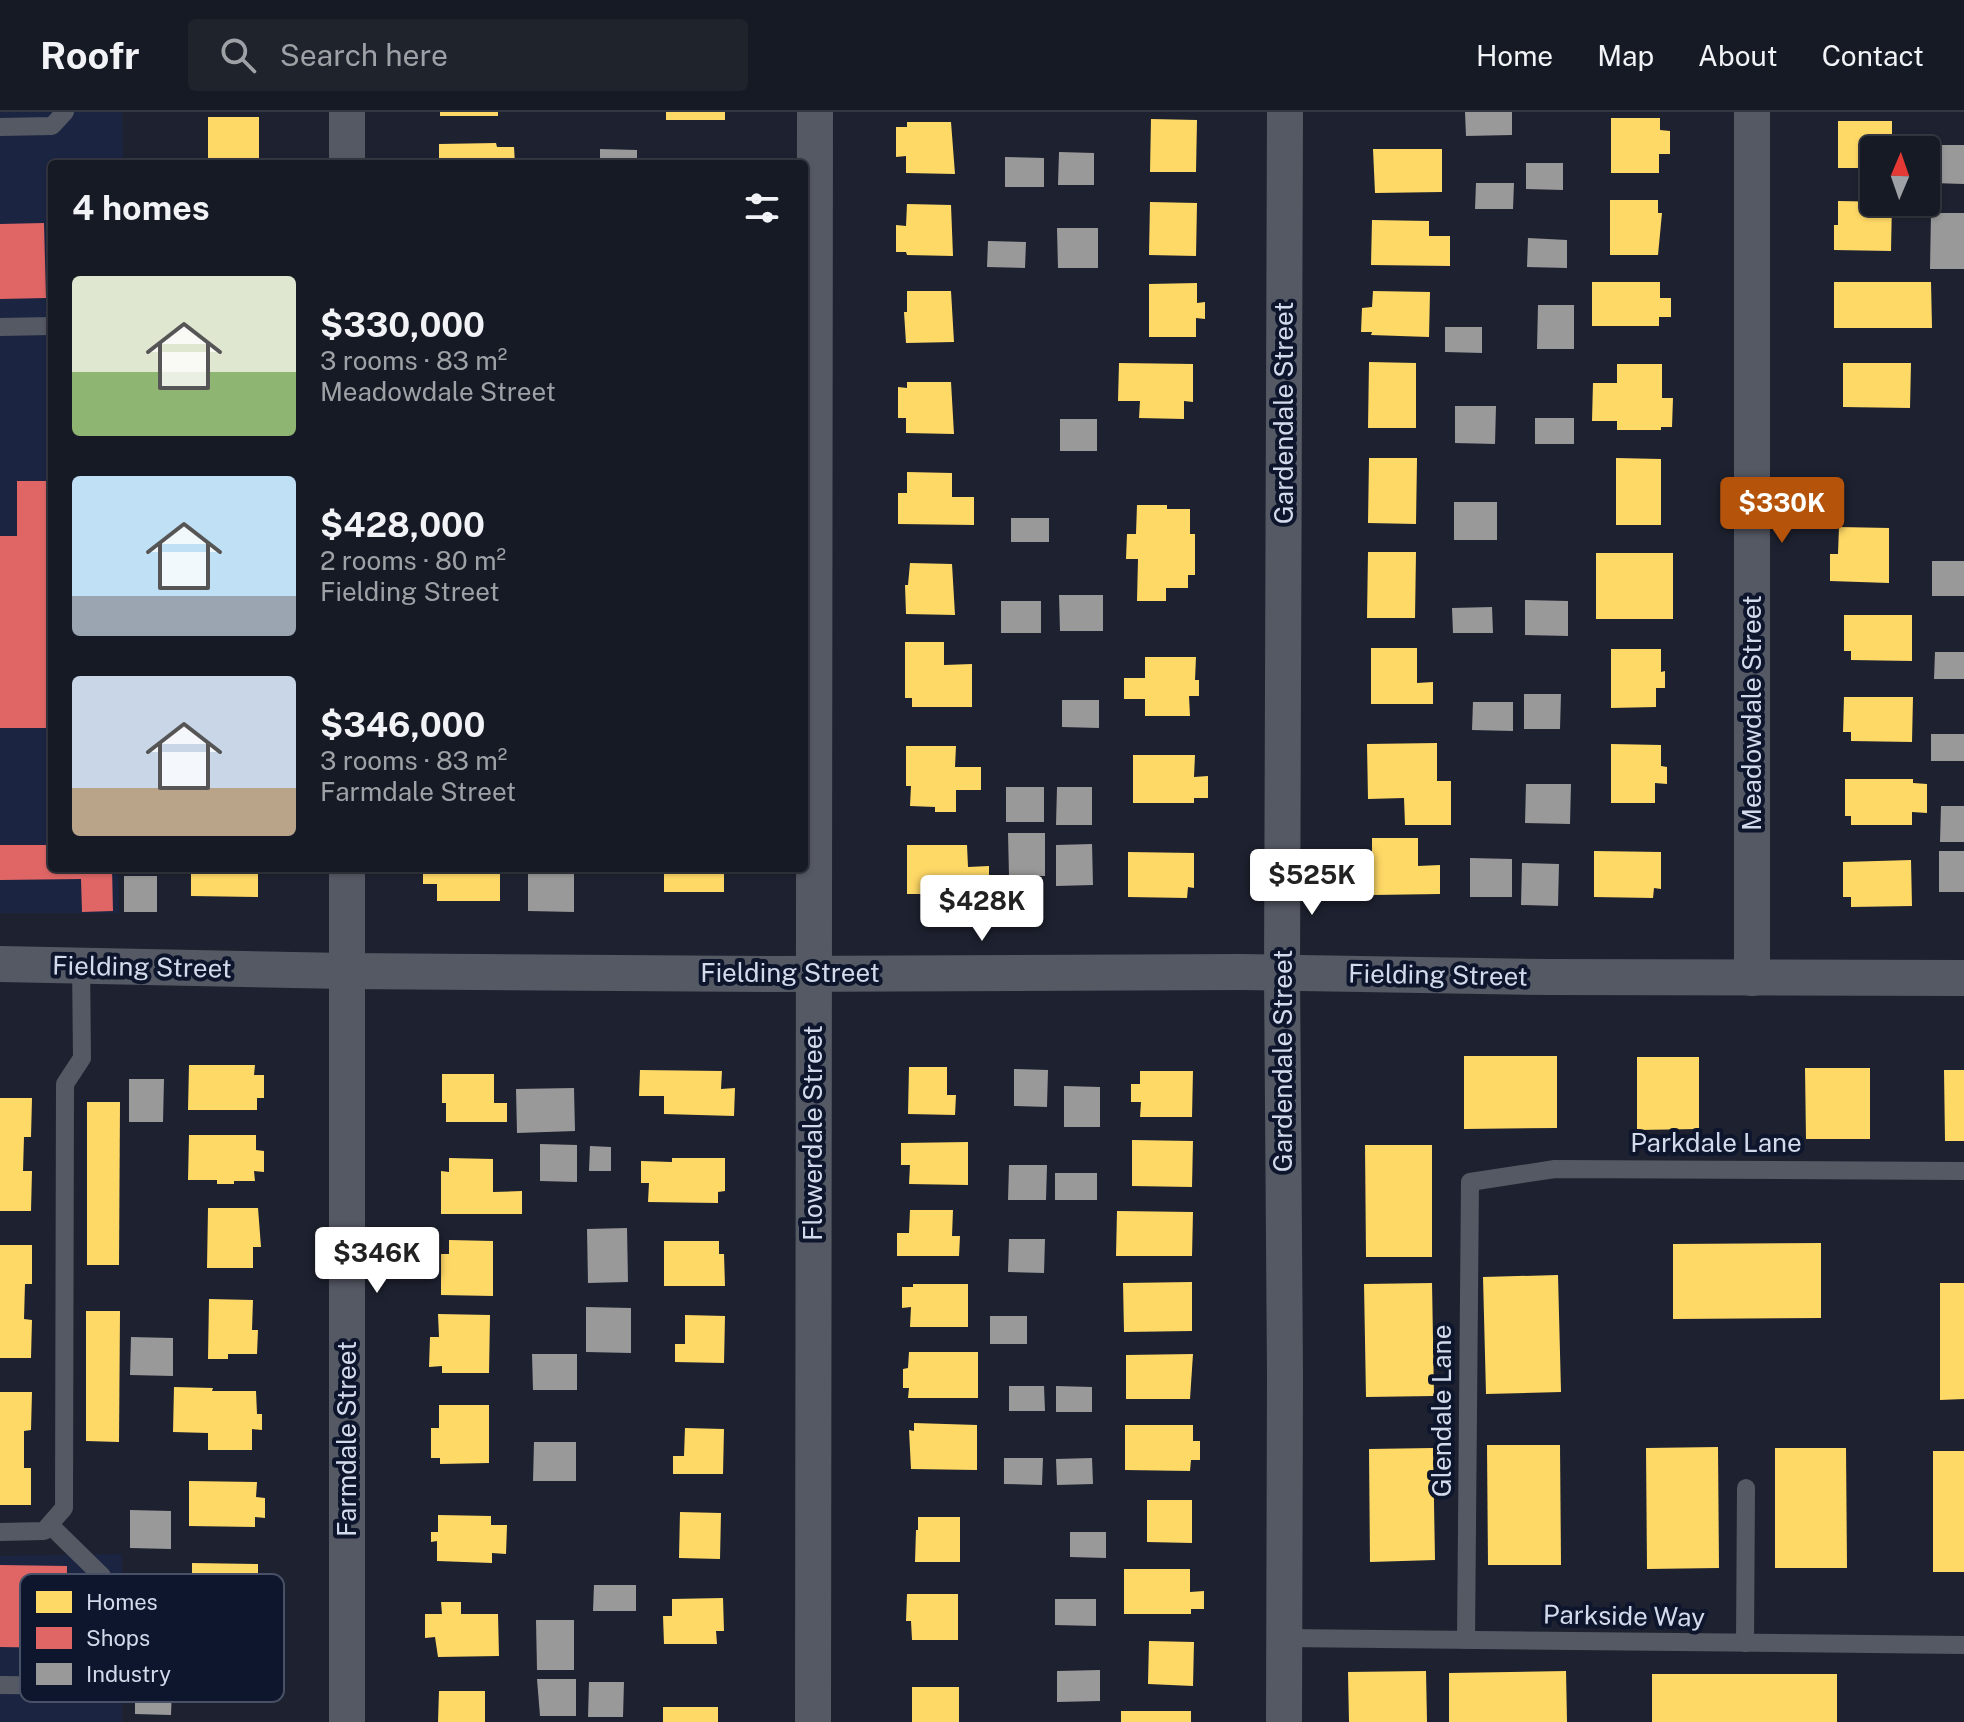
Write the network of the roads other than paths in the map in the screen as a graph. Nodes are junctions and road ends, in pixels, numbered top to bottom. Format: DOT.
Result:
graph roads {
  1 [pos="65,112"];
  2 [pos="347,112"];
  3 [pos="815,112"];
  4 [pos="1285,112"];
  5 [pos="1752,112"];
  6 [pos="0,127"];
  7 [pos="347,160"];
  8 [pos="48,326"];
  9 [pos="0,327"];
  10 [pos="347,872"];
  11 [pos="0,964"];
  12 [pos="81,964"];
  13 [pos="346,971"];
  14 [pos="1282,973"];
  15 [pos="814,974"];
  16 [pos="1752,978"];
  17 [pos="1964,978"];
  18 [pos="1964,1171"];
  19 [pos="1470,1182"];
  20 [pos="1746,1488"];
  21 [pos="50,1525"];
  22 [pos="0,1532"];
  23 [pos="100,1574"];
  24 [pos="1284,1638"];
  25 [pos="1466,1640"];
  26 [pos="1745,1643"];
  27 [pos="1964,1645"];
  28 [pos="0,1685"];
  29 [pos="20,1685"];
  30 [pos="347,1722"];
  31 [pos="813,1722"];
  32 [pos="1284,1722"];
  1 -- 6 [label="lane"];
  2 -- 7 [label="street"];
  3 -- 15 [label="street, Flowerdale Street"];
  4 -- 14 [label="street, Gardendale Street"];
  5 -- 16 [label="street, Meadowdale Street"];
  8 -- 9 [label="lane"];
  10 -- 13 [label="street, Farmdale Street"];
  11 -- 12 [label="street, Fielding Street"];
  12 -- 13 [label="street, Fielding Street"];
  12 -- 21 [label="lane"];
  13 -- 15 [label="street, Fielding Street"];
  13 -- 30 [label="street, Farmdale Street"];
  14 -- 15 [label="street, Fielding Street"];
  14 -- 16 [label="street, Fielding Street"];
  14 -- 24 [label="street, Gardendale Street"];
  15 -- 31 [label="street, Flowerdale Street"];
  16 -- 17 [label="street, Fielding Street"];
  18 -- 19 [label="lane, Parkdale Lane"];
  19 -- 25 [label="lane, Glendale Lane"];
  20 -- 26 [label="lane"];
  21 -- 22 [label="lane"];
  21 -- 23 [label="lane"];
  24 -- 25 [label="lane, Parkside Way"];
  24 -- 32 [label="street, Gardendale Street"];
  25 -- 26 [label="lane, Parkside Way"];
  26 -- 27 [label="lane, Parkside Way"];
  28 -- 29 [label="lane"];
}
